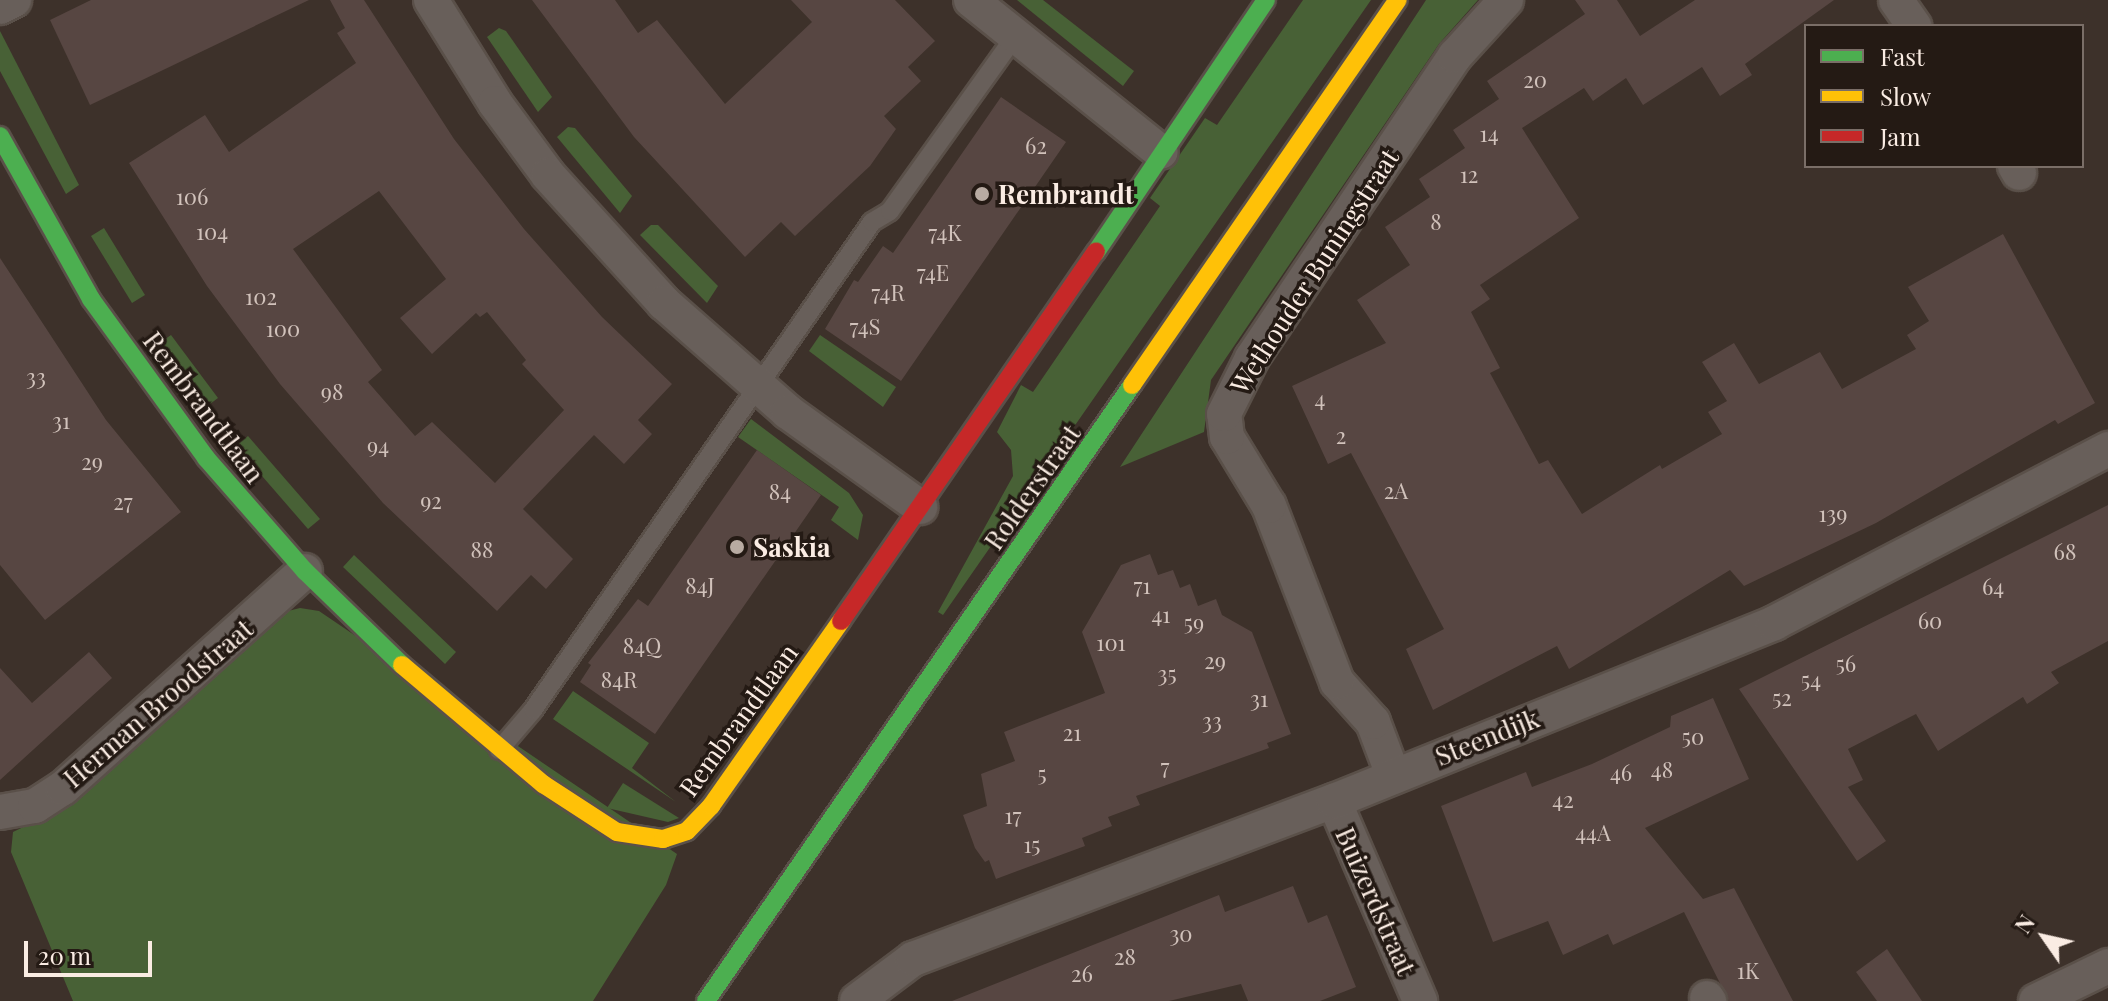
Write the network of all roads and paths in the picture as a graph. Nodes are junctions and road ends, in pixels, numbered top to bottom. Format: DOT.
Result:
graph roads {
  1 [pos="14,0"];
  2 [pos="431,0"];
  3 [pos="971,0"];
  4 [pos="1266,0"];
  5 [pos="1398,0"];
  6 [pos="1506,0"];
  7 [pos="1896,0"];
  8 [pos="0,7"];
  9 [pos="1913,24"];
  10 [pos="1014,38"];
  11 [pos="0,136"];
  12 [pos="1161,152"];
  13 [pos="758,387"];
  14 [pos="2108,449"];
  15 [pos="920,507"];
  16 [pos="305,571"];
  17 [pos="499,750"];
  18 [pos="1393,775"];
  19 [pos="1334,801"];
  20 [pos="0,812"];
  21 [pos="2108,966"];
  22 [pos="706,1001"];
  23 [pos="857,1001"];
  24 [pos="1420,1001"];
  25 [pos="2036,1001"];
  1 -- 8 [label="street"];
  2 -- 13 [label="street"];
  3 -- 10 [label="street"];
  4 -- 12 [label="street, Rembrandtlaan"];
  5 -- 22 [label="street, Rolderstraat"];
  6 -- 18 [label="street, Wethouder Buningstraat"];
  7 -- 9 [label="street"];
  10 -- 12 [label="street"];
  10 -- 13 [label="lane"];
  11 -- 16 [label="street, Rembrandtlaan"];
  12 -- 15 [label="street, Rembrandtlaan"];
  13 -- 15 [label="street"];
  13 -- 17 [label="lane"];
  14 -- 18 [label="street, Steendijk"];
  15 -- 17 [label="street, Rembrandtlaan"];
  16 -- 17 [label="street, Rembrandtlaan"];
  16 -- 20 [label="street, Herman Broodstraat"];
  18 -- 19 [label="street, Steendijk"];
  19 -- 23 [label="street, Steendijk"];
  19 -- 24 [label="street, Buizerdstraat"];
  21 -- 25 [label="street"];
}
